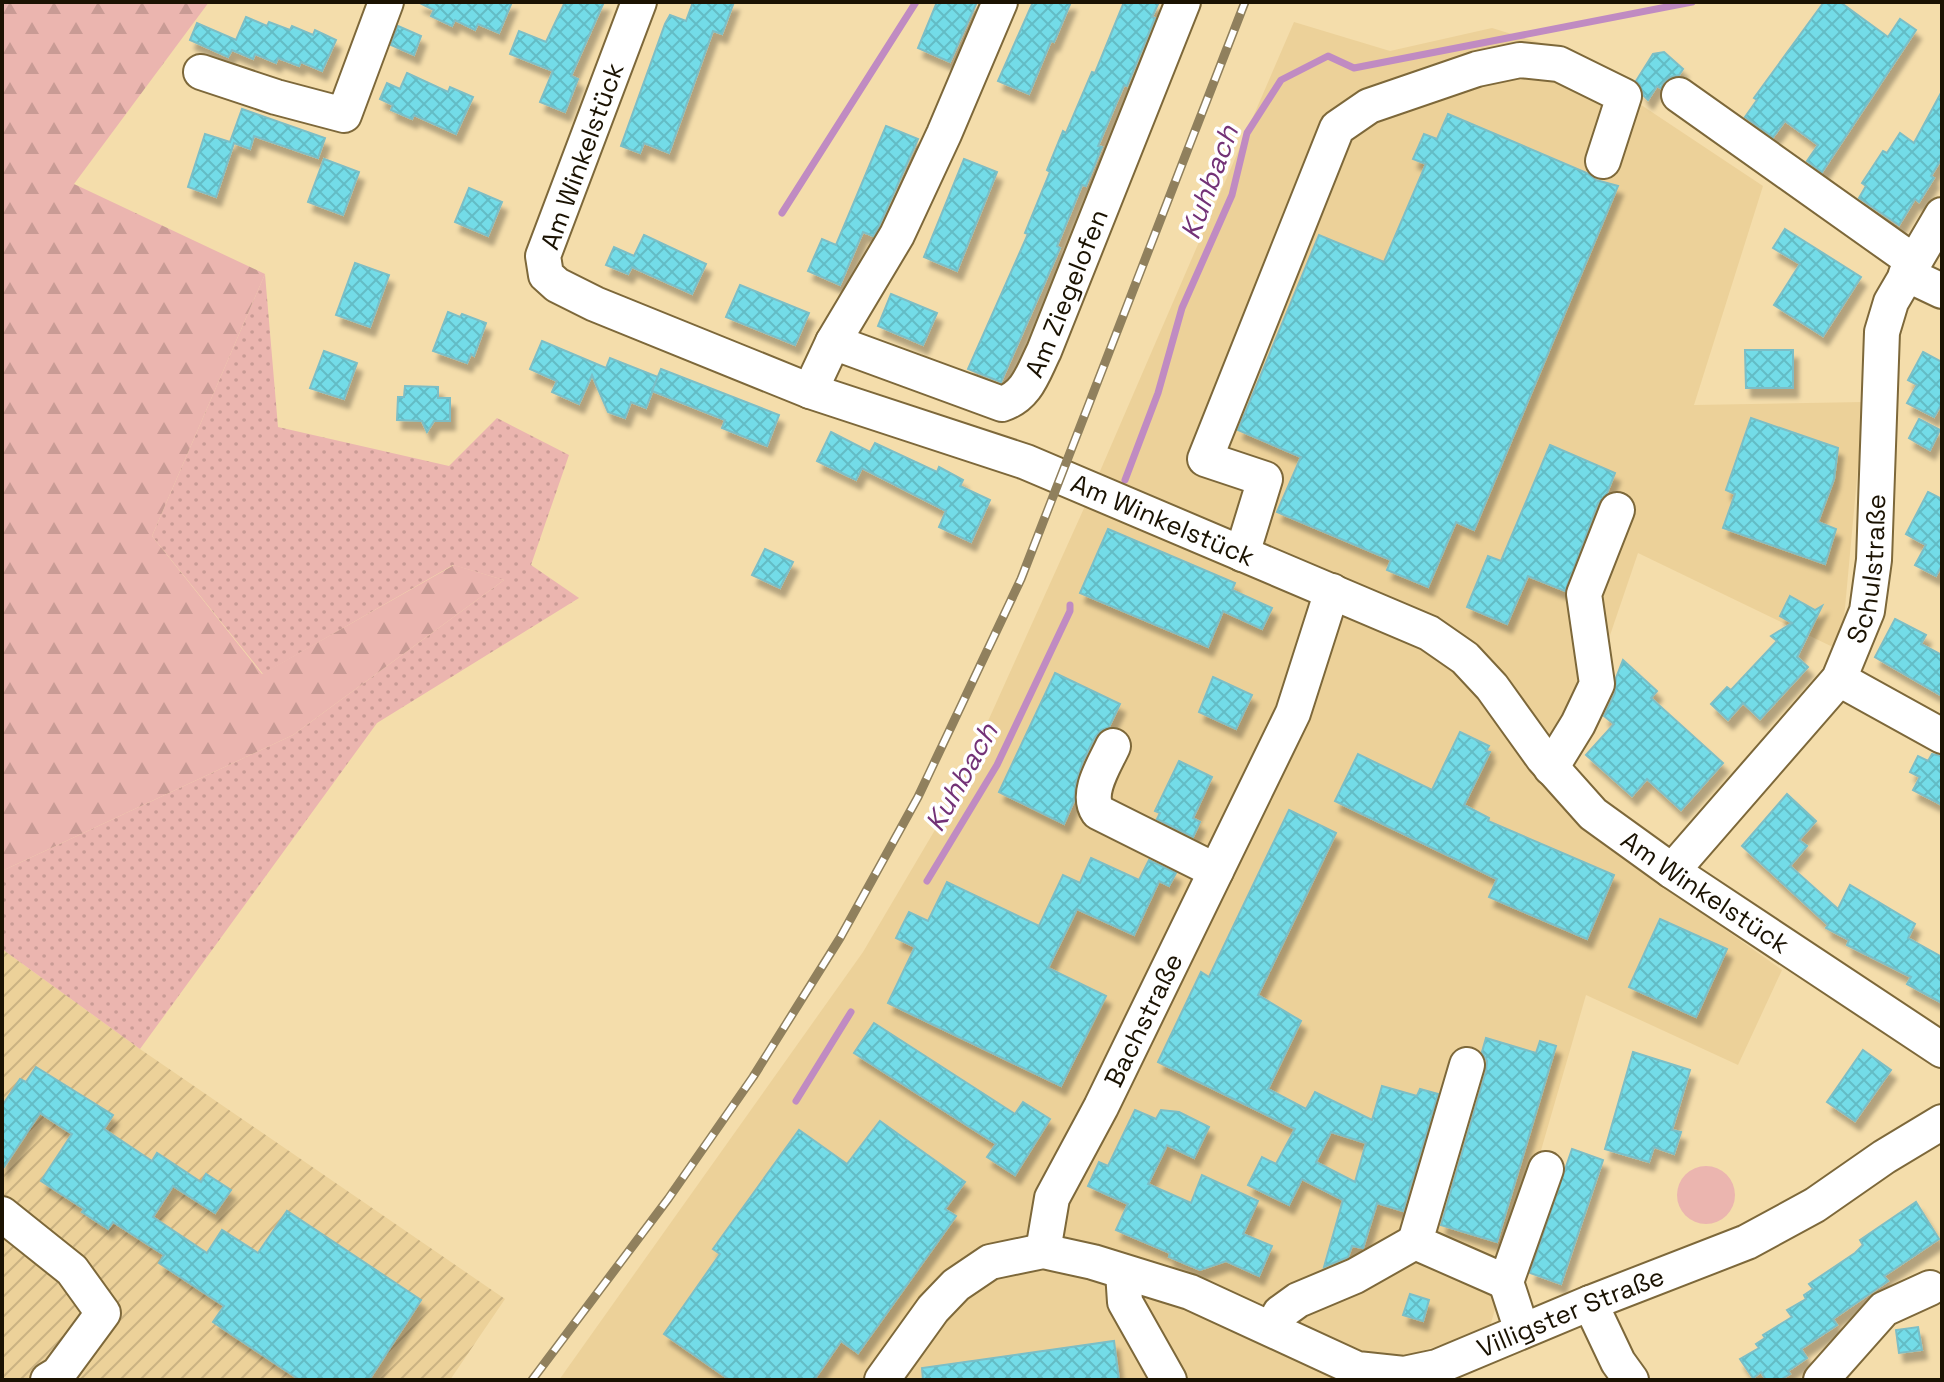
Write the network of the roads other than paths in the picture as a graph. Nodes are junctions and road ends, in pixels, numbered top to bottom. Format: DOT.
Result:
graph roads {
  1 [pos="386,2"];
  2 [pos="639,2"];
  3 [pos="1000,2"];
  4 [pos="1183,2"];
  5 [pos="201,72"];
  6 [pos="1679,95"];
  7 [pos="1603,161"];
  8 [pos="1942,215"];
  9 [pos="1909,267"];
  10 [pos="1942,291"];
  11 [pos="833,342"];
  12 [pos="810,391"];
  13 [pos="1617,510"];
  14 [pos="1242,554"];
  15 [pos="1332,591"];
  16 [pos="1839,679"];
  17 [pos="1942,736"];
  18 [pos="1113,746"];
  19 [pos="1551,768"];
  20 [pos="1216,871"];
  21 [pos="1672,871"];
  22 [pos="1942,1050"];
  23 [pos="1467,1065"];
  24 [pos="1942,1122"];
  25 [pos="1546,1169"];
  26 [pos="2,1214"];
  27 [pos="1415,1242"];
  28 [pos="1043,1251"];
  29 [pos="1123,1272"];
  30 [pos="1506,1282"];
  31 [pos="1930,1288"];
  32 [pos="1590,1303"];
  33 [pos="1272,1329"];
  34 [pos="1522,1331"];
  35 [pos="1403,1377"];
  36 [pos="48,1380"];
  37 [pos="882,1380"];
  38 [pos="1169,1380"];
  39 [pos="1631,1380"];
  40 [pos="1821,1380"];
  1 -- 5 [label="street"];
  2 -- 12 [label="street, Am Winkelstück"];
  3 -- 11 [label="street"];
  4 -- 11 [label="street, Am Ziegelofen"];
  6 -- 9 [label="street"];
  7 -- 14 [label="street"];
  8 -- 9 [label="street, Schulstraße"];
  9 -- 10 [label="street"];
  9 -- 16 [label="street, Schulstraße"];
  11 -- 12 [label="street"];
  12 -- 14 [label="street, Am Winkelstück"];
  13 -- 19 [label="street"];
  14 -- 15 [label="street, Am Winkelstück"];
  15 -- 19 [label="street, Am Winkelstück"];
  15 -- 20 [label="street, Bachstraße"];
  16 -- 17 [label="street"];
  16 -- 21 [label="street, Schulstraße"];
  18 -- 20 [label="street"];
  19 -- 21 [label="street, Am Winkelstück"];
  20 -- 28 [label="street, Bachstraße"];
  21 -- 22 [label="street, Am Winkelstück"];
  23 -- 27 [label="street"];
  24 -- 32 [label="street, Villigster Straße"];
  25 -- 30 [label="street"];
  26 -- 36 [label="street"];
  27 -- 30 [label="street"];
  27 -- 33 [label="street"];
  28 -- 29 [label="street, Villigster Straße"];
  28 -- 37 [label="street"];
  29 -- 33 [label="street, Villigster Straße"];
  29 -- 38 [label="street"];
  30 -- 34 [label="street"];
  31 -- 40 [label="street"];
  32 -- 34 [label="street, Villigster Straße"];
  32 -- 39 [label="street"];
  33 -- 35 [label="street, Villigster Straße"];
  34 -- 35 [label="street, Villigster Straße"];
}
